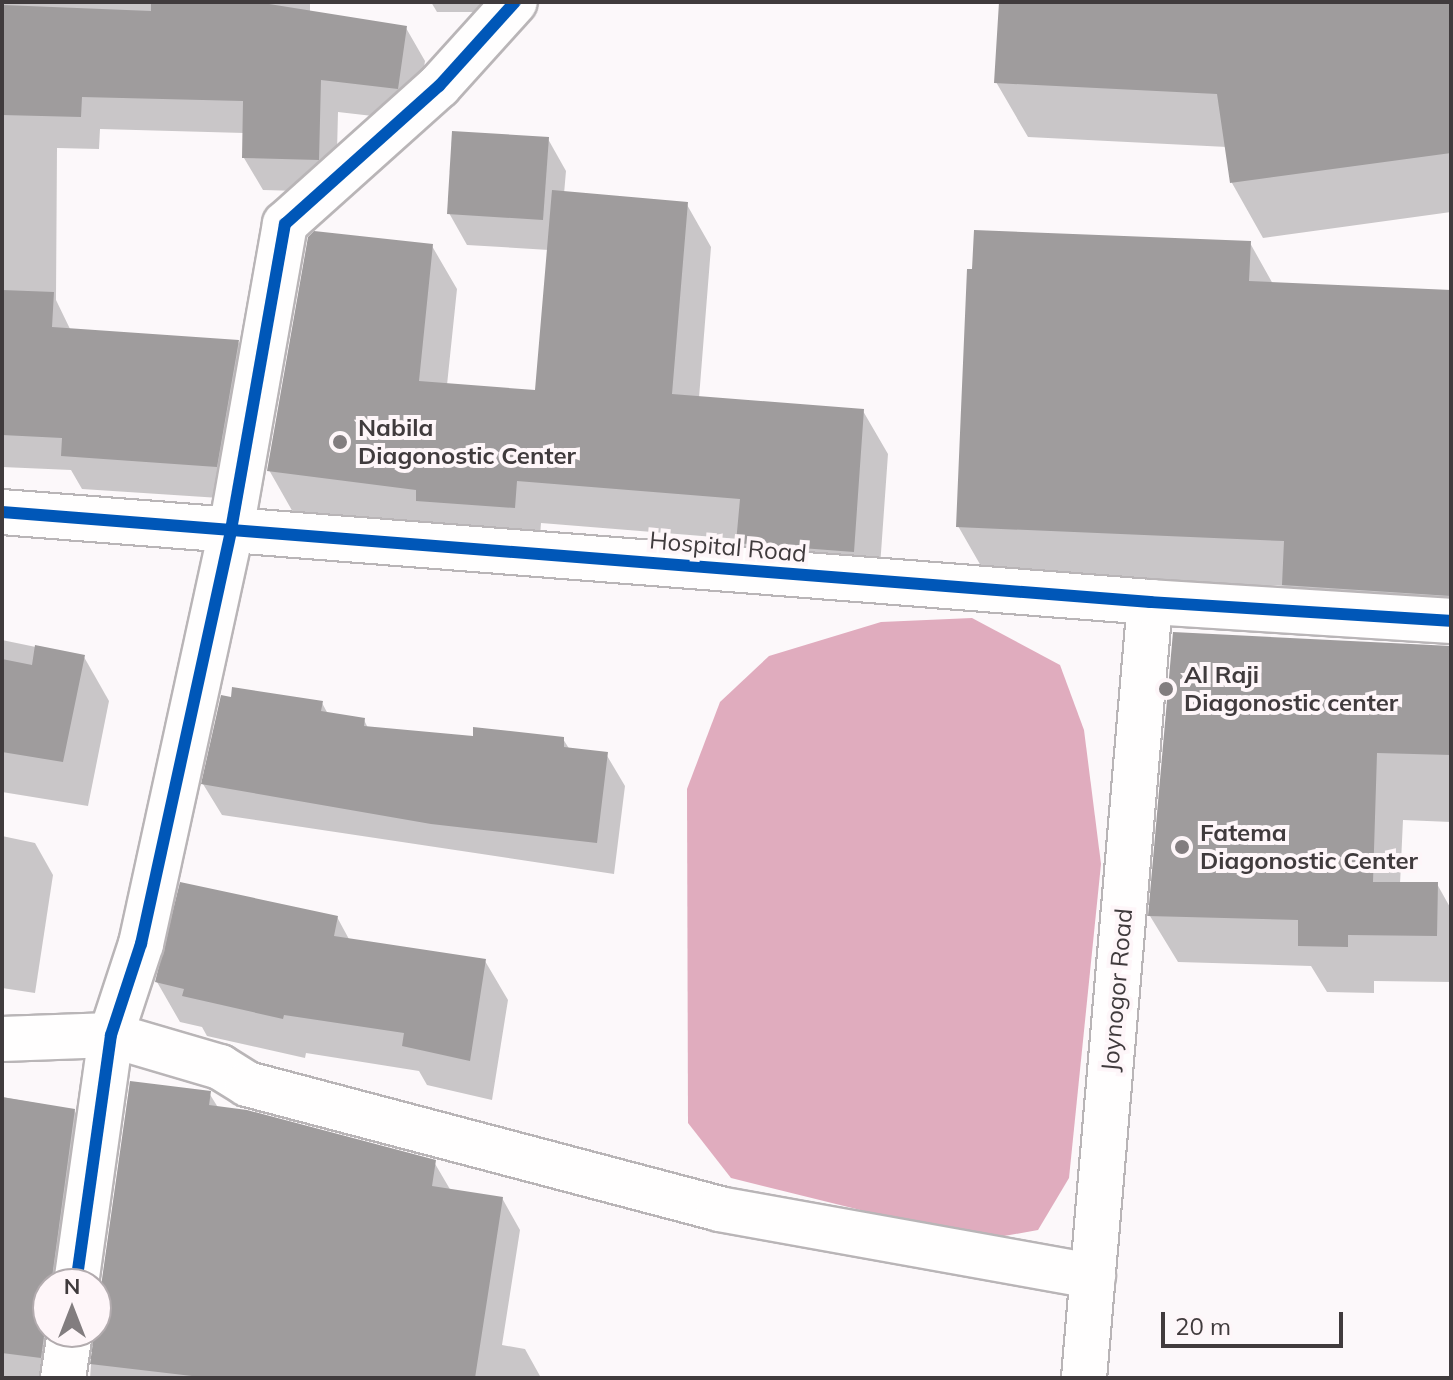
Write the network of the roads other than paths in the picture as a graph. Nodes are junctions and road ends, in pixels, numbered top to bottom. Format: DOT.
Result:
graph roads {
  1 [pos="515,2"];
  2 [pos="2,512"];
  3 [pos="231,530"];
  4 [pos="1150,602"];
  5 [pos="1451,621"];
  6 [pos="111,1035"];
  7 [pos="2,1039"];
  8 [pos="78,1268"];
  9 [pos="1093,1276"];
  10 [pos="68,1348"];
  11 [pos="63,1378"];
  12 [pos="1084,1378"];
  1 -- 3 [label="street"];
  2 -- 3 [label="street, Hospital Road"];
  3 -- 4 [label="street, Hospital Road"];
  3 -- 6 [label="street"];
  4 -- 5 [label="street, Hospital Road"];
  4 -- 9 [label="street, Joynogor Road"];
  6 -- 7 [label="street"];
  6 -- 8 [label="street"];
  6 -- 9 [label="street"];
  9 -- 12 [label="street, Joynogor Road"];
  10 -- 11 [label="street"];
}
